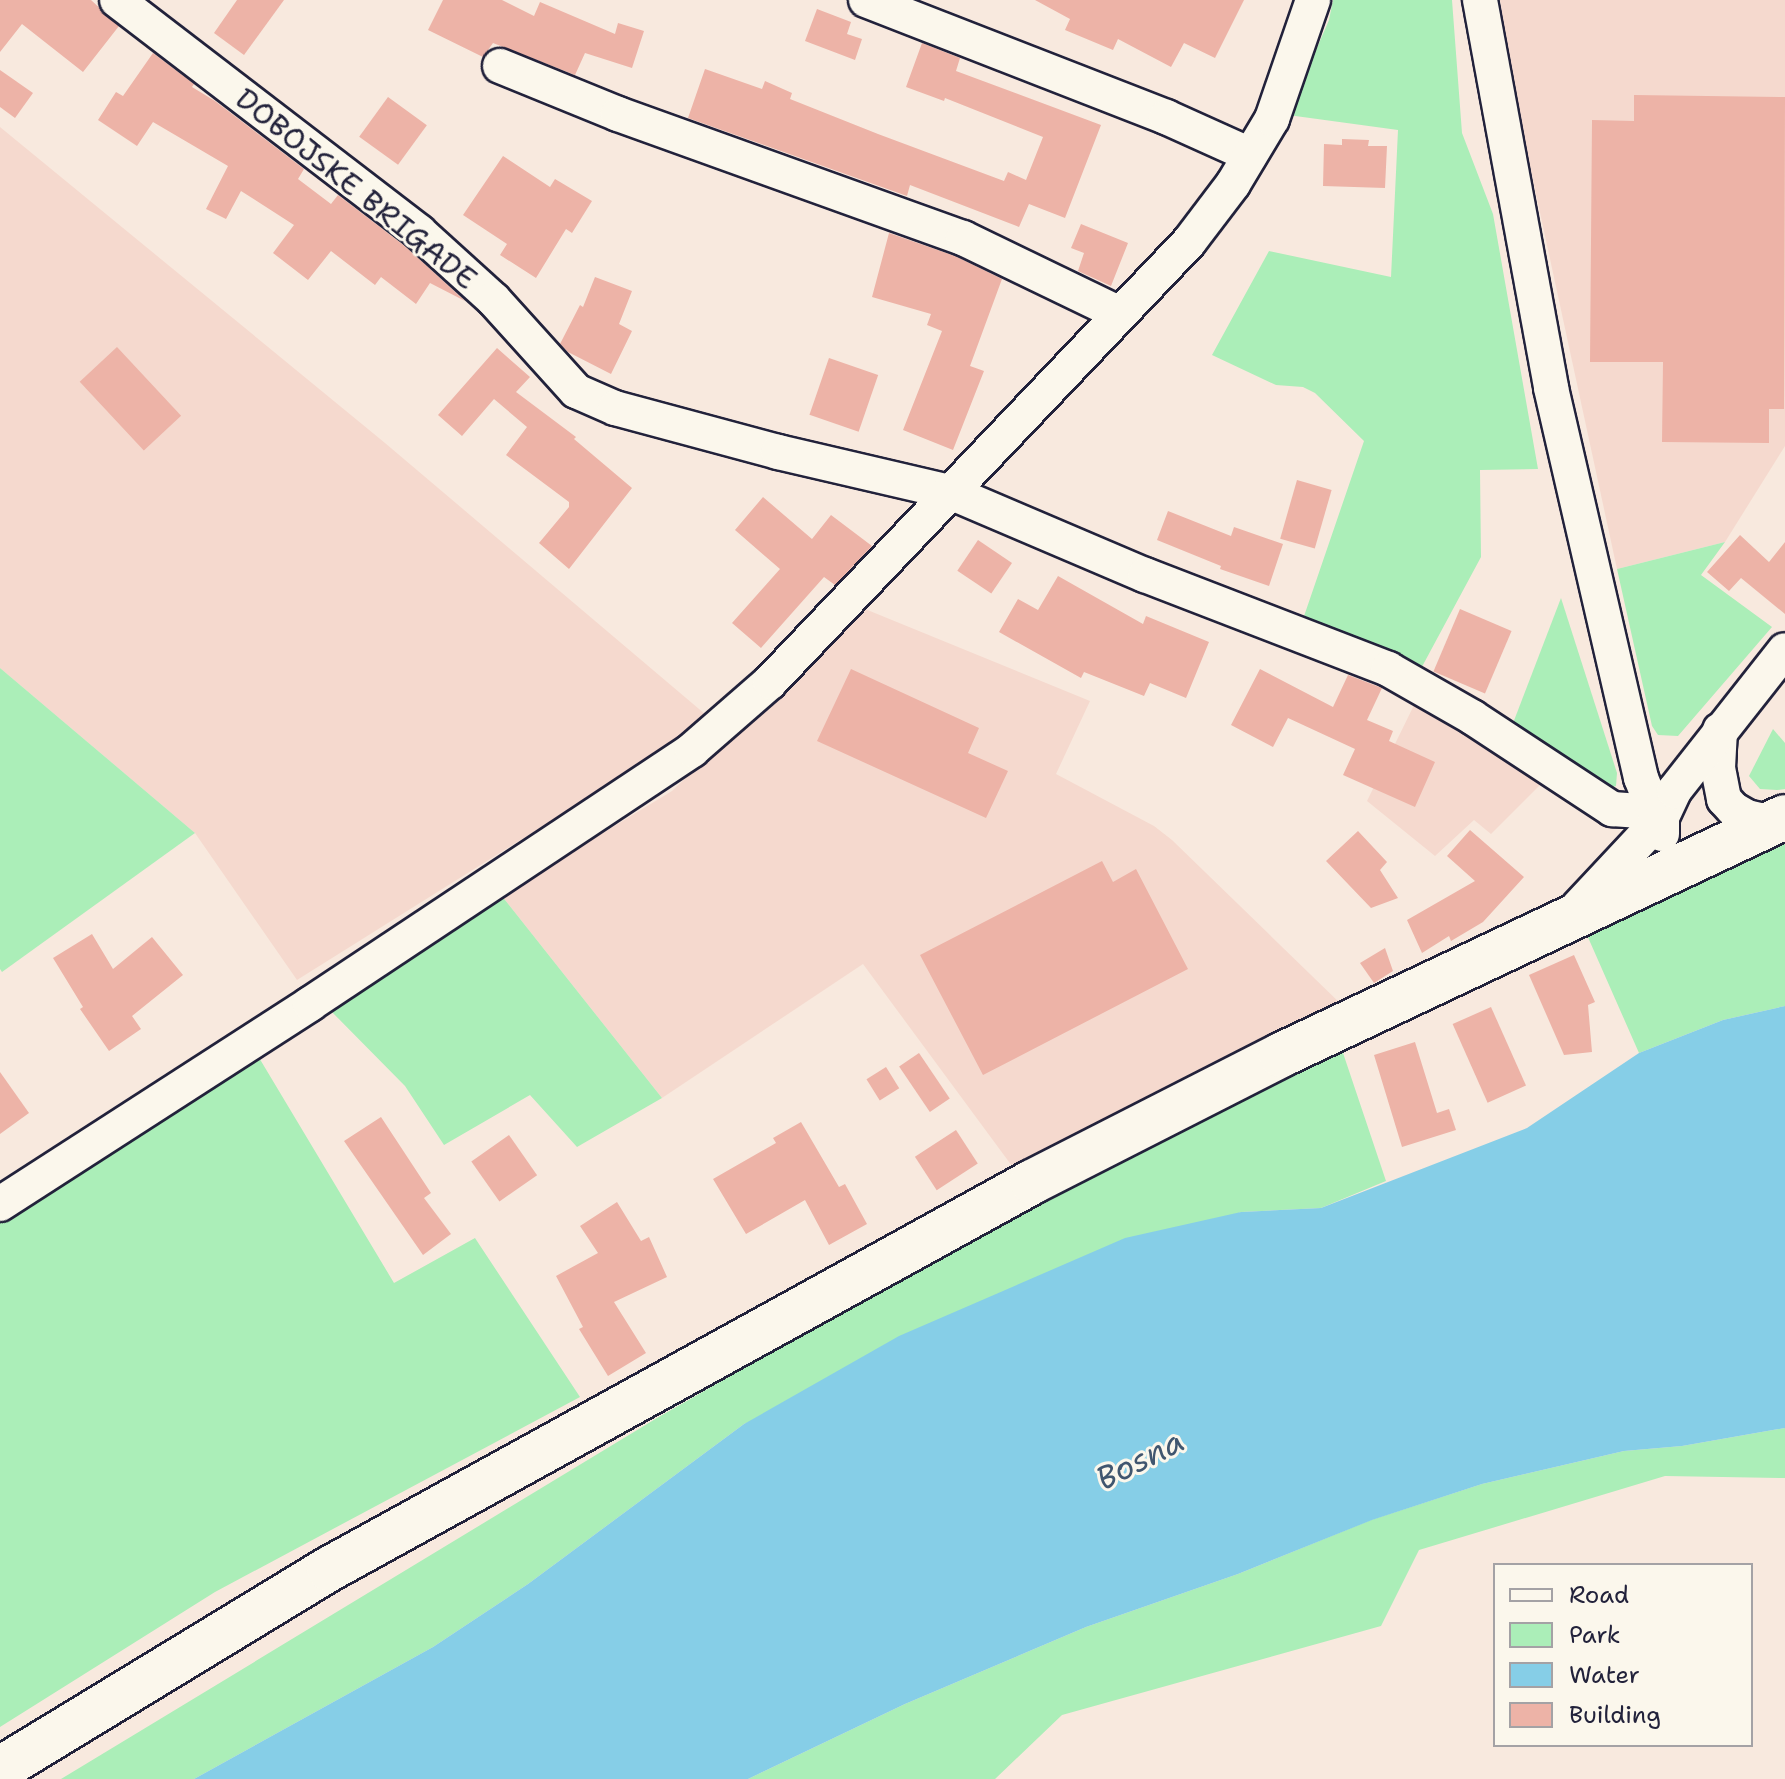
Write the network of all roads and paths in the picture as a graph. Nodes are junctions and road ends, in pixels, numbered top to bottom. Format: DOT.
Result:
graph roads {
  1 [pos="117,0"];
  2 [pos="866,0"];
  3 [pos="1313,0"];
  4 [pos="1480,0"];
  5 [pos="500,66"];
  6 [pos="1250,155"];
  7 [pos="1118,313"];
  8 [pos="950,492"];
  9 [pos="1785,650"];
  10 [pos="1720,730"];
  11 [pos="1659,814"];
  12 [pos="1779,820"];
  13 [pos="1663,874"];
  14 [pos="1563,922"];
  15 [pos="0,1204"];
  16 [pos="0,1769"];
  1 -- 8 [label="street, DOBOJSKE BRIGADE"];
  2 -- 6 [label="street"];
  3 -- 6 [label="street"];
  4 -- 11 [label="street"];
  5 -- 7 [label="street"];
  6 -- 7 [label="street"];
  7 -- 8 [label="street"];
  8 -- 11 [label="street, DOBOJSKE BRIGADE"];
  8 -- 15 [label="street"];
  9 -- 10 [label="street"];
  10 -- 11 [label="street"];
  10 -- 12 [label="street"];
  11 -- 13 [label="street"];
  11 -- 14 [label="street"];
  12 -- 13 [label="main road"];
  13 -- 14 [label="main road"];
  14 -- 16 [label="main road"];
}
